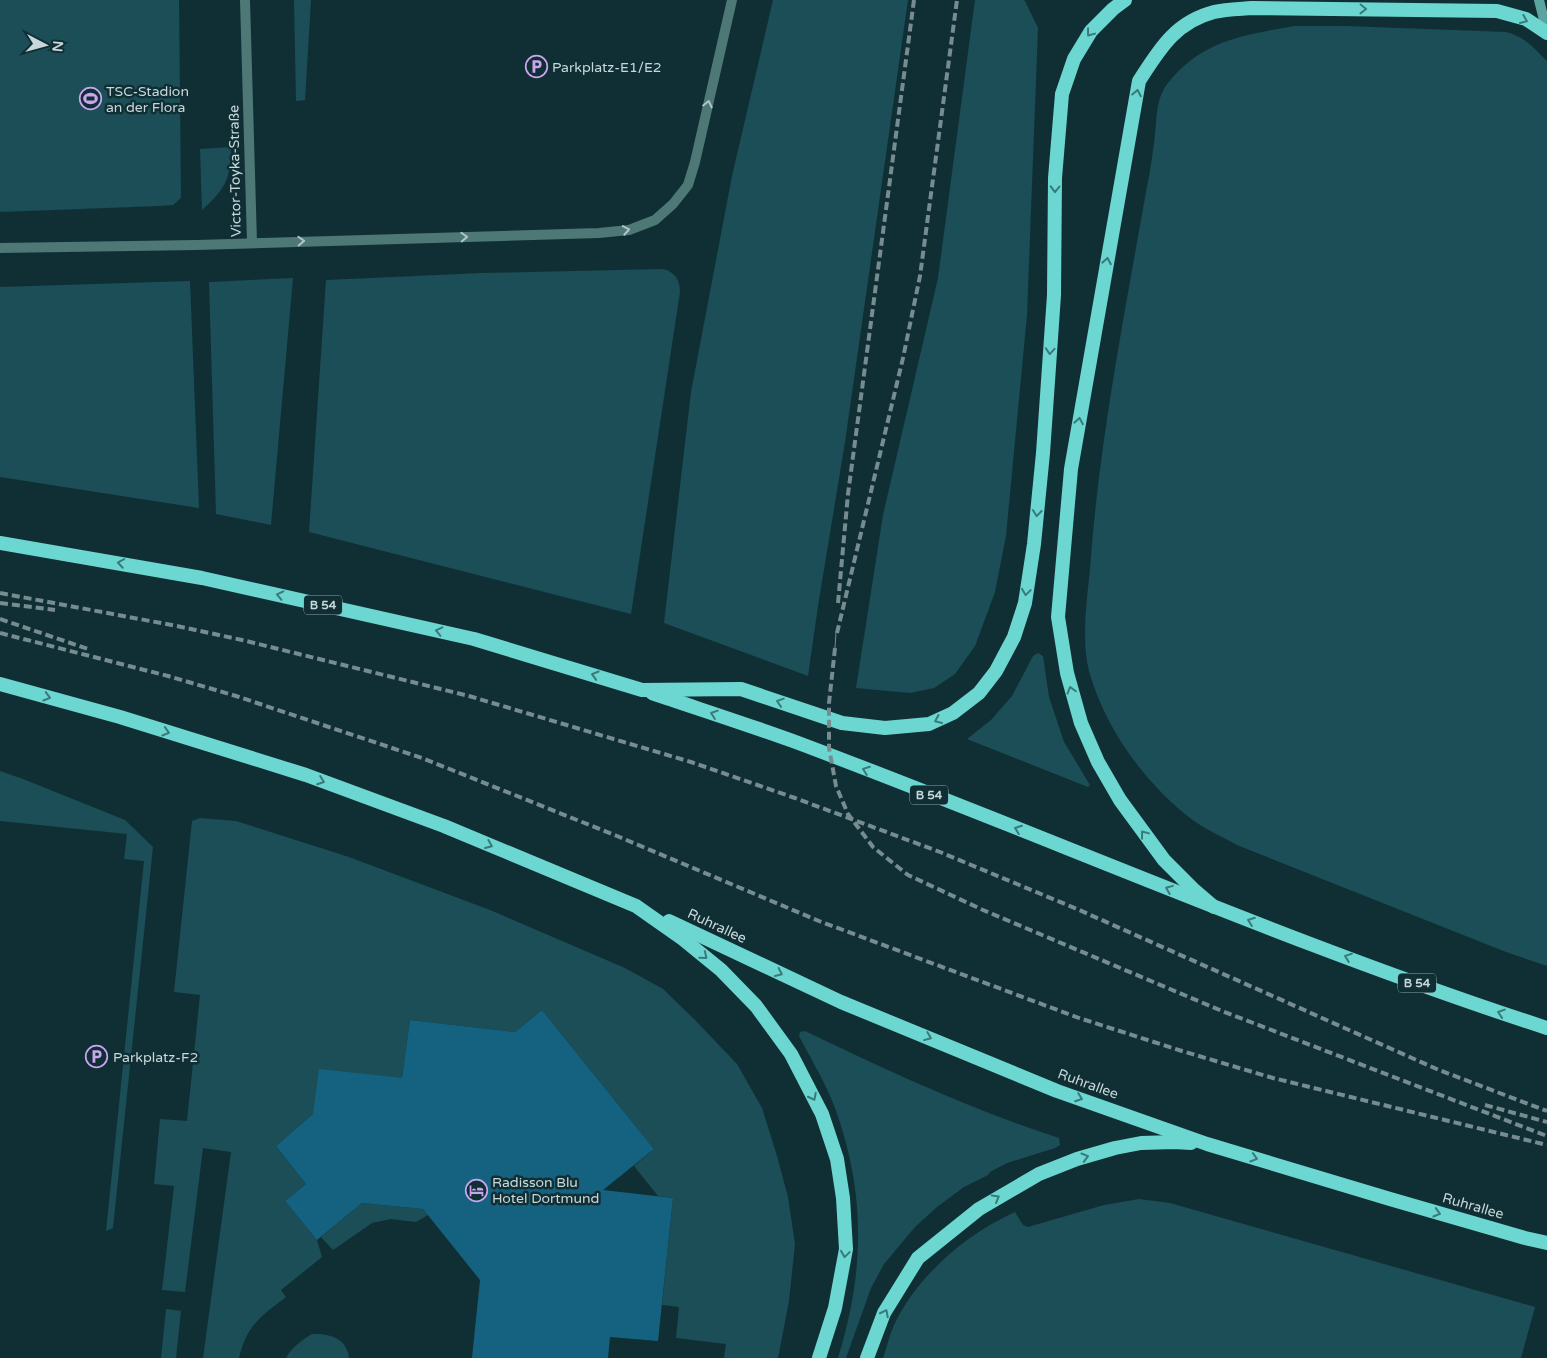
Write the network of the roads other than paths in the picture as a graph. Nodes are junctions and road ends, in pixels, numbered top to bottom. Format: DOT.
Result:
graph roads {
  1 [pos="245,0"];
  2 [pos="732,0"];
  3 [pos="1125,0"];
  4 [pos="1539,0"];
  5 [pos="1547,27"];
  6 [pos="1547,33"];
  7 [pos="252,243"];
  8 [pos="0,248"];
  9 [pos="0,543"];
  10 [pos="0,684"];
  11 [pos="642,690"];
  12 [pos="636,906"];
  13 [pos="1214,907"];
  14 [pos="1547,1028"];
  15 [pos="1207,1144"];
  16 [pos="1547,1242"];
  17 [pos="819,1358"];
  18 [pos="867,1358"];
  1 -- 7 [label="street, Victor-Toyka-Straße"];
  7 -- 2 [label="street, one-way"];
  3 -- 11 [label="highway, one-way"];
  4 -- 5 [label="main road"];
  13 -- 6 [label="highway, one-way"];
  7 -- 8 [label="street, Victor-Toyka-Straße"];
  11 -- 9 [label="highway, B 54, one-way"];
  10 -- 12 [label="highway, one-way"];
  13 -- 11 [label="highway, B 54, one-way"];
  12 -- 15 [label="highway, Ruhrallee, one-way"];
  12 -- 17 [label="highway, one-way"];
  14 -- 13 [label="highway, B 54, one-way"];
  15 -- 16 [label="highway, Ruhrallee, one-way"];
  18 -- 15 [label="highway, one-way"];
}
